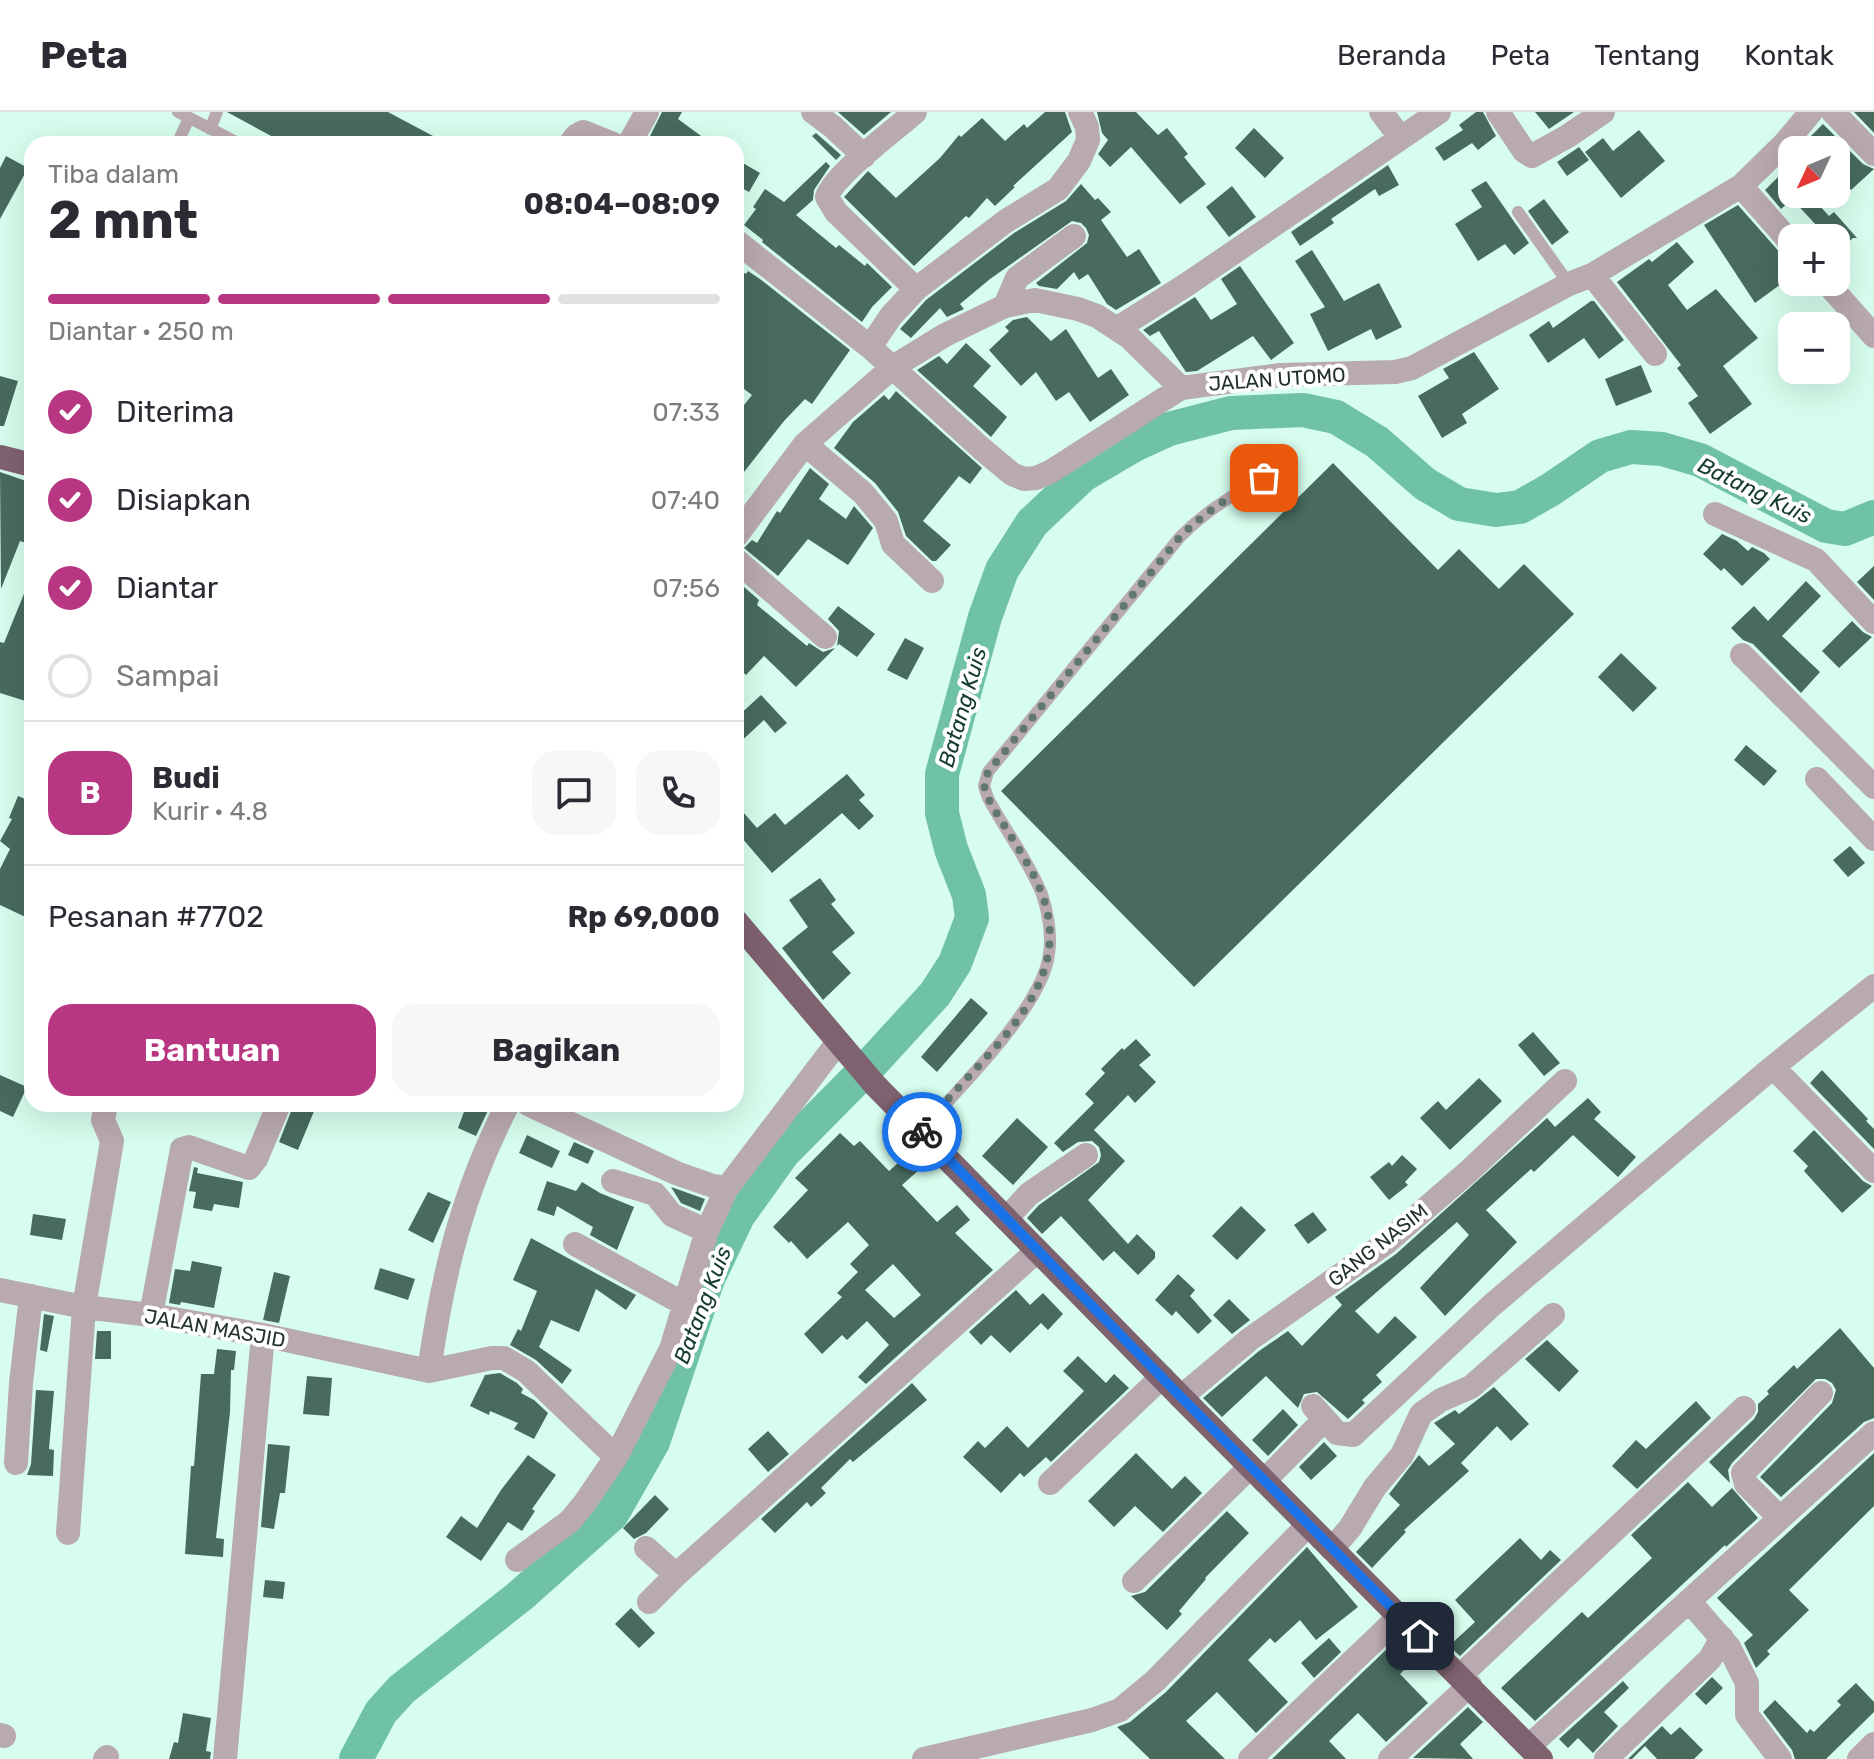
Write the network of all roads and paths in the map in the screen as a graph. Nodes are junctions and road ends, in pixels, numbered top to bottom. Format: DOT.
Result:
graph roads {
  1 [pos="217,112"];
  2 [pos="647,112"];
  3 [pos="813,112"];
  4 [pos="915,112"];
  5 [pos="1080,112"];
  6 [pos="1381,112"];
  7 [pos="1439,112"];
  8 [pos="1498,112"];
  9 [pos="1603,112"];
  10 [pos="1811,112"];
  11 [pos="1833,112"];
  12 [pos="183,115"];
  13 [pos="210,129"];
  14 [pos="179,136"];
  15 [pos="224,136"];
  16 [pos="634,136"];
  17 [pos="1400,137"];
  18 [pos="1874,154"];
  19 [pos="864,156"];
  20 [pos="1741,186"];
  21 [pos="1518,212"];
  22 [pos="1778,228"];
  23 [pos="1074,236"];
  24 [pos="744,247"];
  25 [pos="1580,280"];
  26 [pos="916,289"];
  27 [pos="1838,296"];
  28 [pos="1005,306"];
  29 [pos="1118,328"];
  30 [pos="1874,336"];
  31 [pos="870,347"];
  32 [pos="1655,354"];
  33 [pos="893,367"];
  34 [pos="1181,388"];
  35 [pos="805,444"];
  36 [pos="0,457"];
  37 [pos="24,463"];
  38 [pos="1264,478"];
  39 [pos="1715,514"];
  40 [pos="744,525"];
  41 [pos="744,567"];
  42 [pos="932,581"];
  43 [pos="1874,622"];
  44 [pos="825,637"];
  45 [pos="1742,655"];
  46 [pos="1817,779"];
  47 [pos="1874,787"];
  48 [pos="1874,839"];
  49 [pos="744,930"];
  50 [pos="1874,986"];
  51 [pos="845,1050"];
  52 [pos="1773,1067"];
  53 [pos="1565,1081"];
  54 [pos="104,1112"];
  55 [pos="276,1112"];
  56 [pos="504,1112"];
  57 [pos="545,1112"];
  58 [pos="921,1131"];
  59 [pos="1086,1155"];
  60 [pos="1874,1171"];
  61 [pos="613,1181"];
  62 [pos="727,1188"];
  63 [pos="1006,1219"];
  64 [pos="707,1231"];
  65 [pos="575,1244"];
  66 [pos="1037,1251"];
  67 [pos="0,1290"];
  68 [pos="31,1296"];
  69 [pos="684,1304"];
  70 [pos="84,1307"];
  71 [pos="151,1315"];
  72 [pos="1553,1315"];
  73 [pos="263,1335"];
  74 [pos="429,1371"];
  75 [pos="1162,1377"];
  76 [pos="1821,1393"];
  77 [pos="1181,1397"];
  78 [pos="1744,1408"];
  79 [pos="1874,1433"];
  80 [pos="616,1457"];
  81 [pos="16,1463"];
  82 [pos="1257,1474"];
  83 [pos="1050,1483"];
  84 [pos="1780,1518"];
  85 [pos="1308,1525"];
  86 [pos="68,1533"];
  87 [pos="646,1548"];
  88 [pos="1332,1549"];
  89 [pos="517,1560"];
  90 [pos="676,1575"];
  91 [pos="1134,1581"];
  92 [pos="1689,1601"];
  93 [pos="649,1602"];
  94 [pos="1400,1616"];
  95 [pos="1722,1638"];
  96 [pos="1465,1680"];
  97 [pos="1874,1744"];
  98 [pos="1535,1753"];
  99 [pos="225,1759"];
  100 [pos="924,1759"];
  101 [pos="1250,1759"];
  102 [pos="1390,1759"];
  103 [pos="1606,1759"];
  104 [pos="1780,1759"];
  105 [pos="1859,1759"];
  1 -- 13 [label="lane"];
  2 -- 16 [label="street"];
  3 -- 19 [label="street"];
  4 -- 19 [label="street"];
  5 -- 26 [label="street"];
  6 -- 17 [label="street"];
  7 -- 17 [label="street"];
  8 -- 9 [label="street"];
  10 -- 20 [label="street, JALAN UTOMO"];
  11 -- 18 [label="street"];
  12 -- 13 [label="lane"];
  12 -- 14 [label="lane"];
  13 -- 15 [label="lane"];
  17 -- 29 [label="street"];
  19 -- 26 [label="street"];
  20 -- 22 [label="street"];
  20 -- 25 [label="street, JALAN UTOMO"];
  21 -- 25 [label="lane"];
  23 -- 28 [label="street"];
  24 -- 31 [label="street"];
  25 -- 32 [label="street"];
  25 -- 34 [label="street, JALAN UTOMO"];
  26 -- 31 [label="street"];
  27 -- 30 [label="street"];
  28 -- 29 [label="street, JALAN UTOMO"];
  28 -- 33 [label="street, JALAN UTOMO"];
  29 -- 34 [label="street, JALAN UTOMO"];
  31 -- 33 [label="street"];
  33 -- 34 [label="street"];
  33 -- 35 [label="street, JALAN UTOMO"];
  35 -- 40 [label="street, JALAN UTOMO"];
  35 -- 42 [label="street"];
  36 -- 37 [label="highway"];
  38 -- 58 [label="lane"];
  39 -- 43 [label="street"];
  41 -- 44 [label="street"];
  45 -- 47 [label="street"];
  46 -- 48 [label="street"];
  49 -- 51 [label="highway"];
  50 -- 52 [label="street"];
  51 -- 58 [label="highway"];
  51 -- 62 [label="street"];
  52 -- 60 [label="street"];
  52 -- 82 [label="street"];
  53 -- 77 [label="street, GANG NASIM"];
  54 -- 70 [label="street"];
  55 -- 71 [label="street"];
  56 -- 74 [label="street"];
  57 -- 62 [label="street"];
  58 -- 63 [label="highway"];
  59 -- 63 [label="street"];
  61 -- 64 [label="street"];
  62 -- 64 [label="street"];
  63 -- 66 [label="highway"];
  64 -- 69 [label="street"];
  65 -- 69 [label="street"];
  66 -- 75 [label="highway"];
  66 -- 90 [label="street"];
  67 -- 68 [label="street, JALAN MASJID"];
  68 -- 70 [label="street, JALAN MASJID"];
  68 -- 81 [label="street"];
  69 -- 80 [label="street"];
  70 -- 71 [label="street, JALAN MASJID"];
  70 -- 86 [label="street"];
  71 -- 73 [label="street, JALAN MASJID"];
  72 -- 88 [label="street"];
  73 -- 74 [label="street, JALAN MASJID"];
  73 -- 99 [label="street"];
  74 -- 80 [label="street"];
  75 -- 77 [label="highway"];
  75 -- 83 [label="street"];
  76 -- 84 [label="street"];
  77 -- 82 [label="highway"];
  78 -- 96 [label="street"];
  79 -- 84 [label="street"];
  80 -- 89 [label="street"];
  82 -- 85 [label="highway"];
  82 -- 91 [label="street"];
  84 -- 92 [label="street"];
  85 -- 88 [label="highway"];
  85 -- 100 [label="street"];
  87 -- 90 [label="street"];
  88 -- 94 [label="highway"];
  90 -- 93 [label="street"];
  92 -- 95 [label="street"];
  92 -- 98 [label="street"];
  94 -- 96 [label="highway"];
  94 -- 101 [label="street"];
  95 -- 103 [label="street"];
  95 -- 104 [label="street"];
  96 -- 98 [label="highway"];
  96 -- 102 [label="street"];
  97 -- 105 [label="street"];
}
